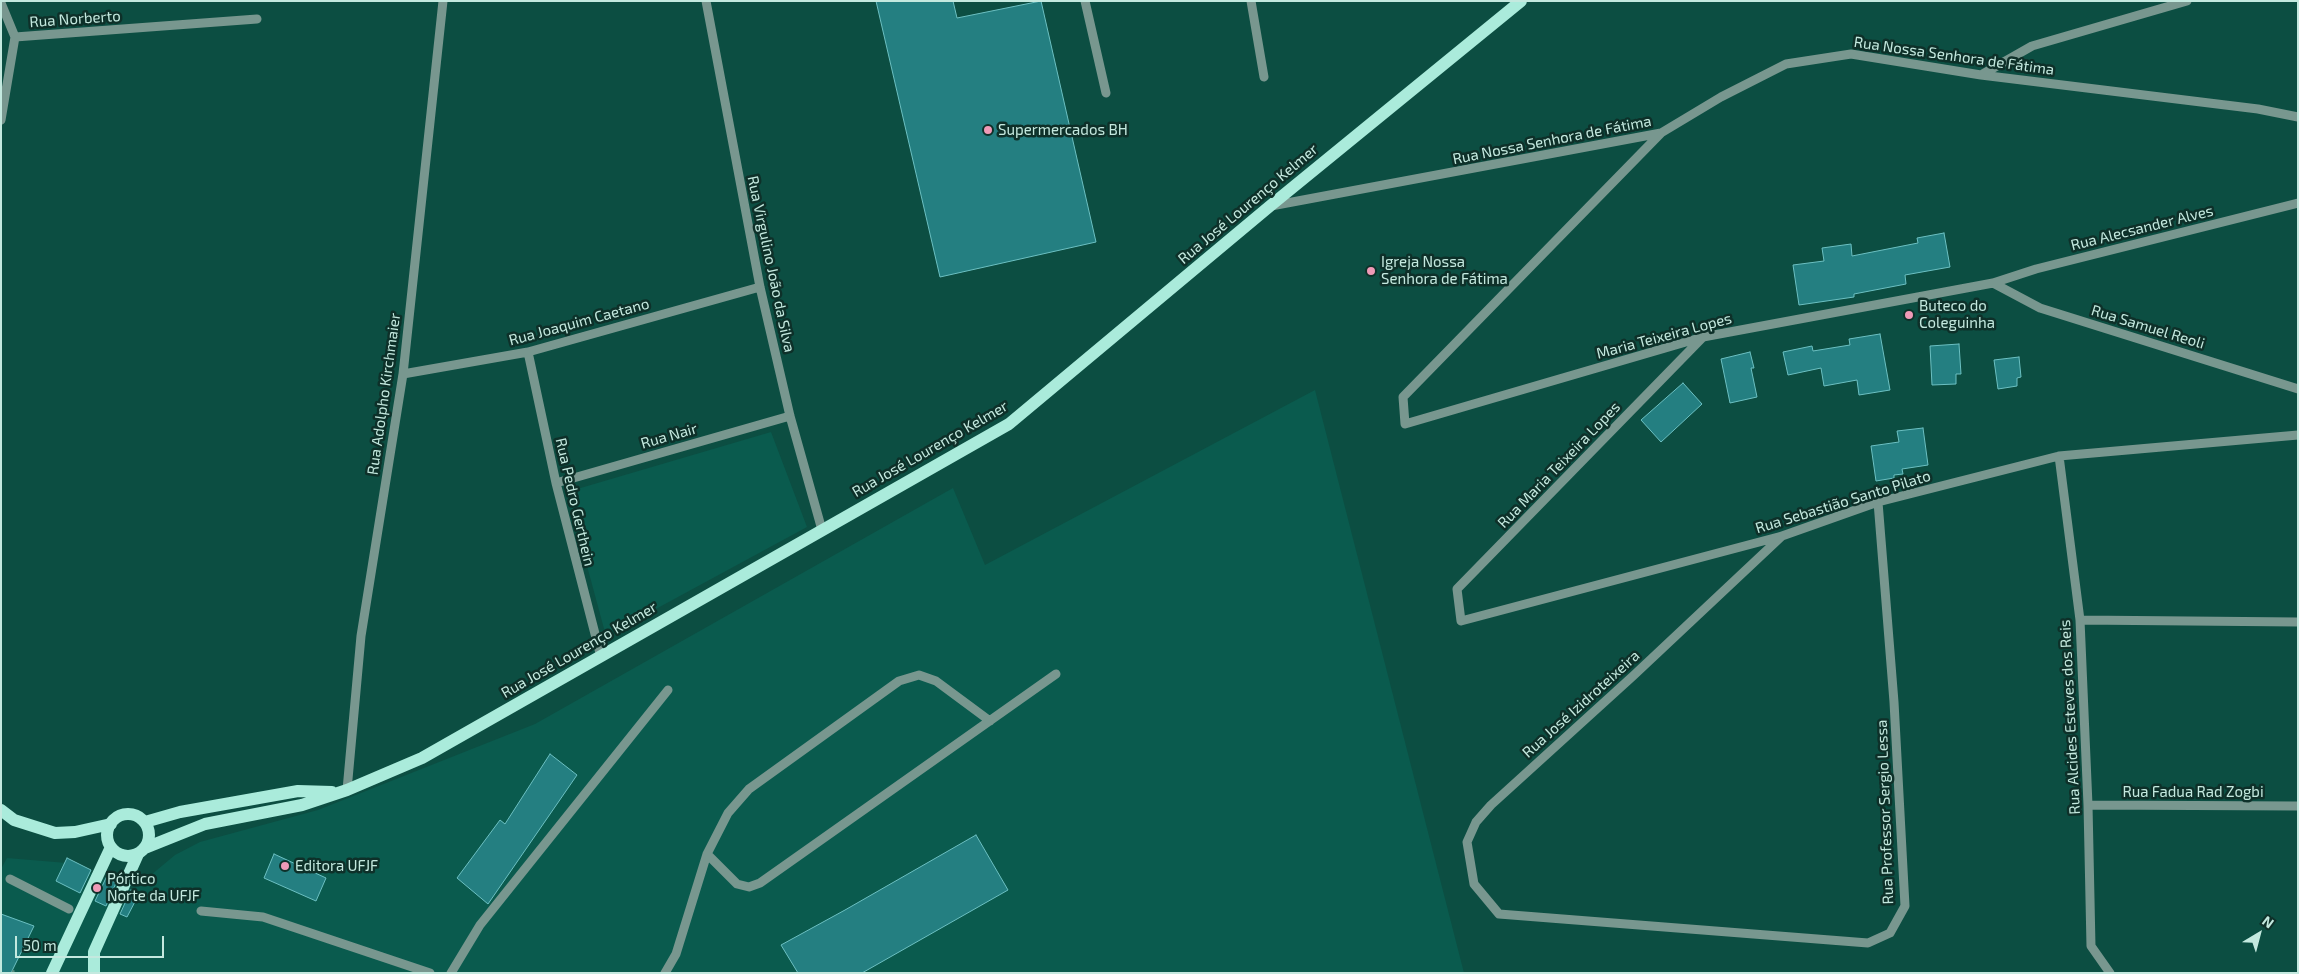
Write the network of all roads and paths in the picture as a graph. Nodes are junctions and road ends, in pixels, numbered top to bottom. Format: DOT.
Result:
graph roads {
  1 [pos="443,1"];
  2 [pos="706,1"];
  3 [pos="1085,1"];
  4 [pos="1251,1"];
  5 [pos="1521,1"];
  6 [pos="2187,1"];
  7 [pos="1,4"];
  8 [pos="257,19"];
  9 [pos="15,37"];
  10 [pos="1981,76"];
  11 [pos="1264,77"];
  12 [pos="1106,93"];
  13 [pos="2298,117"];
  14 [pos="1,120"];
  15 [pos="1661,134"];
  16 [pos="2298,203"];
  17 [pos="1270,206"];
  18 [pos="1993,283"];
  19 [pos="760,287"];
  20 [pos="1702,337"];
  21 [pos="528,352"];
  22 [pos="403,374"];
  23 [pos="2298,389"];
  24 [pos="790,416"];
  25 [pos="2298,435"];
  26 [pos="2059,456"];
  27 [pos="556,483"];
  28 [pos="1878,502"];
  29 [pos="822,530"];
  30 [pos="1782,536"];
  31 [pos="2080,620"];
  32 [pos="1461,621"];
  33 [pos="2298,622"];
  34 [pos="601,657"];
  35 [pos="1056,674"];
  36 [pos="668,690"];
  37 [pos="990,721"];
  38 [pos="343,791"];
  39 [pos="2088,805"];
  40 [pos="2298,806"];
  41 [pos="1,810"];
  42 [pos="144,822"];
  43 [pos="111,824"];
  44 [pos="75,832"];
  45 [pos="109,843"];
  46 [pos="142,851"];
  47 [pos="707,854"];
  48 [pos="10,879"];
  49 [pos="69,909"];
  50 [pos="201,911"];
  51 [pos="1499,914"];
  52 [pos="52,973"];
  53 [pos="94,973"];
  54 [pos="430,973"];
  55 [pos="451,973"];
  56 [pos="665,973"];
  57 [pos="2110,973"];
  1 -- 22 [label="street, Rua Adolpho Kirchmaier"];
  2 -- 19 [label="street, Rua Virgulino João da Silva"];
  3 -- 12 [label="street"];
  4 -- 11 [label="street"];
  5 -- 17 [label="main road, Rua José Lourenço Kelmer"];
  6 -- 10 [label="street"];
  7 -- 9 [label="street"];
  8 -- 9 [label="street, Rua Norberto"];
  9 -- 14 [label="street"];
  10 -- 13 [label="street, Rua Nossa Senhora de Fátima"];
  10 -- 15 [label="street, Rua Nossa Senhora de Fátima"];
  15 -- 17 [label="street, Rua Nossa Senhora de Fátima"];
  15 -- 20 [label="street, Maria Teixeira Lopes"];
  16 -- 18 [label="street, Rua Alecsander Alves"];
  17 -- 29 [label="main road, Rua José Lourenço Kelmer"];
  18 -- 20 [label="street, Maria Teixeira Lopes"];
  18 -- 23 [label="street, Rua Samuel Reoli"];
  19 -- 21 [label="street, Rua Joaquim Caetano"];
  19 -- 24 [label="street, Rua Virgulino João da Silva"];
  20 -- 32 [label="street, Rua Maria Teixeira Lopes"];
  21 -- 22 [label="street, Rua Joaquim Caetano"];
  21 -- 27 [label="street, Rua Pedro Gerthein"];
  22 -- 38 [label="street, Rua Adolpho Kirchmaier"];
  24 -- 27 [label="street, Rua Nair"];
  24 -- 29 [label="street, Rua Virgulino João da Silva"];
  25 -- 26 [label="street, Rua Sebastião Santo Pilato"];
  26 -- 28 [label="street, Rua Sebastião Santo Pilato"];
  26 -- 31 [label="street, Rua Alcides Esteves dos Reis"];
  27 -- 34 [label="street, Rua Pedro Gerthein"];
  28 -- 30 [label="street, Rua Sebastião Santo Pilato"];
  28 -- 51 [label="street, Rua Professor Sergio Lessa"];
  29 -- 34 [label="main road, Rua José Lourenço Kelmer"];
  30 -- 32 [label="street, Rua Sebastião Santo Pilato"];
  30 -- 51 [label="street, Rua José Izidroteixeira"];
  31 -- 33 [label="street"];
  31 -- 39 [label="street, Rua Alcides Esteves dos Reis"];
  34 -- 38 [label="main road, Rua José Lourenço Kelmer"];
  35 -- 37 [label="street"];
  36 -- 55 [label="street"];
  37 -- 47 [label="street"];
  37 -- 47 [label="street"];
  38 -- 42 [label="main road, Rua José Lourenço Kelmer"];
  38 -- 46 [label="main road, Rua José Lourenço Kelmer"];
  39 -- 40 [label="street, Rua Fadua Rad Zogbi"];
  39 -- 57 [label="street, Rua Alcides Esteves dos Reis"];
  41 -- 44 [label="main road"];
  42 -- 43 [label="main road"];
  42 -- 46 [label="main road"];
  43 -- 44 [label="main road"];
  43 -- 45 [label="main road"];
  44 -- 45 [label="main road"];
  45 -- 46 [label="main road"];
  45 -- 52 [label="main road"];
  46 -- 53 [label="main road"];
  47 -- 56 [label="street"];
  48 -- 49 [label="street"];
  50 -- 54 [label="street"];
}
